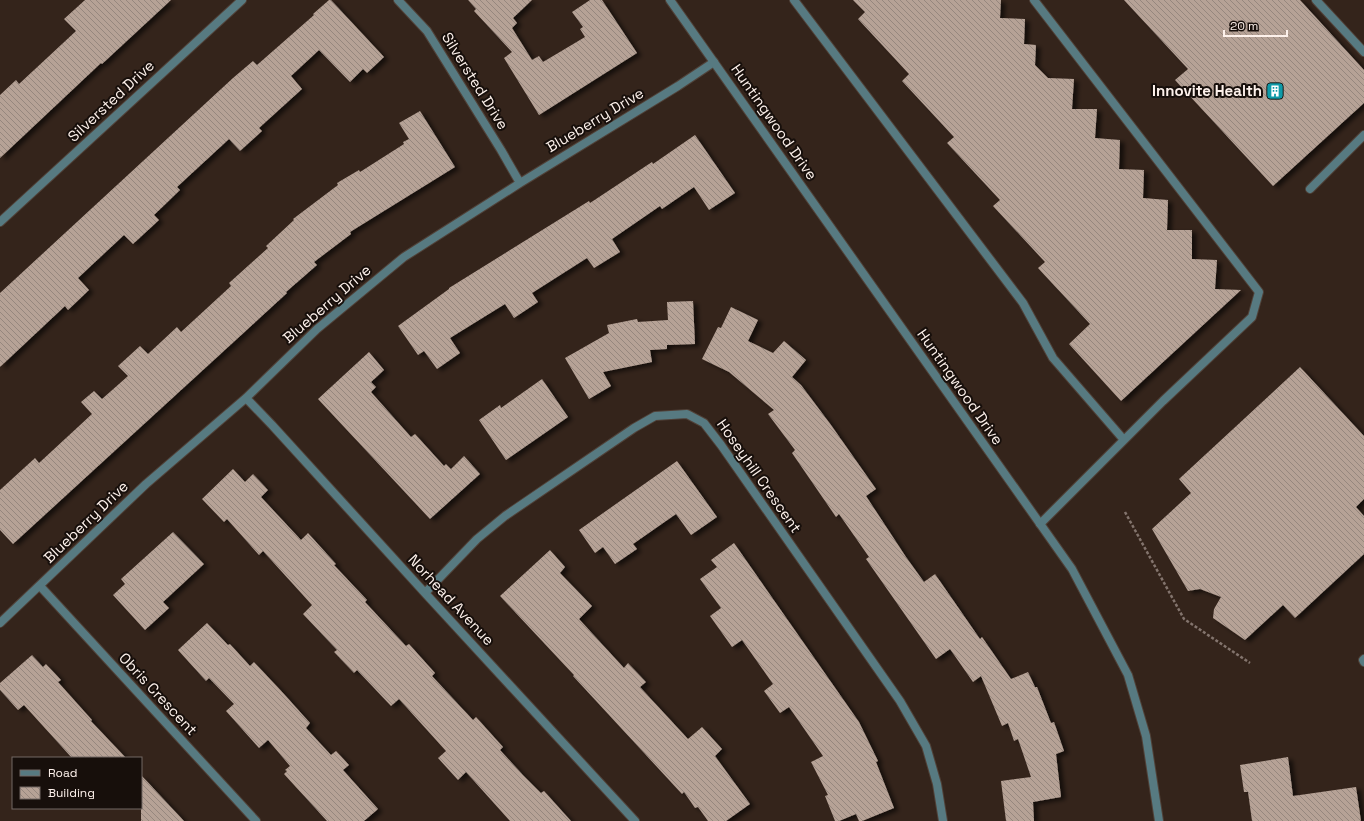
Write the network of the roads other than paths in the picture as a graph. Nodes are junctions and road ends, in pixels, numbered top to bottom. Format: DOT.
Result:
graph roads {
  1 [pos="242,0"];
  2 [pos="398,0"];
  3 [pos="670,0"];
  4 [pos="794,0"];
  5 [pos="1034,0"];
  6 [pos="1316,0"];
  7 [pos="1364,52"];
  8 [pos="714,62"];
  9 [pos="1364,135"];
  10 [pos="520,182"];
  11 [pos="1310,189"];
  12 [pos="0,222"];
  13 [pos="246,398"];
  14 [pos="1124,440"];
  15 [pos="1040,524"];
  16 [pos="40,586"];
  17 [pos="424,593"];
  18 [pos="0,623"];
  19 [pos="1364,659"];
  20 [pos="1364,662"];
  21 [pos="256,821"];
  22 [pos="635,821"];
  23 [pos="943,821"];
  24 [pos="1159,821"];
  1 -- 12 [label="street, Silversted Drive"];
  2 -- 10 [label="street, Silversted Drive"];
  3 -- 8 [label="street, Huntingwood Drive"];
  4 -- 14 [label="street"];
  5 -- 14 [label="street"];
  6 -- 7 [label="street"];
  8 -- 10 [label="street, Blueberry Drive"];
  8 -- 15 [label="street, Huntingwood Drive"];
  9 -- 11 [label="street"];
  10 -- 13 [label="street, Blueberry Drive"];
  13 -- 16 [label="street, Blueberry Drive"];
  13 -- 17 [label="street, Norhead Avenue"];
  14 -- 15 [label="street"];
  15 -- 24 [label="street, Huntingwood Drive"];
  16 -- 18 [label="street, Blueberry Drive"];
  16 -- 21 [label="street, Obris Crescent"];
  17 -- 22 [label="street, Norhead Avenue"];
  17 -- 23 [label="street, Hoseyhill Crescent"];
  19 -- 20 [label="street"];
}
